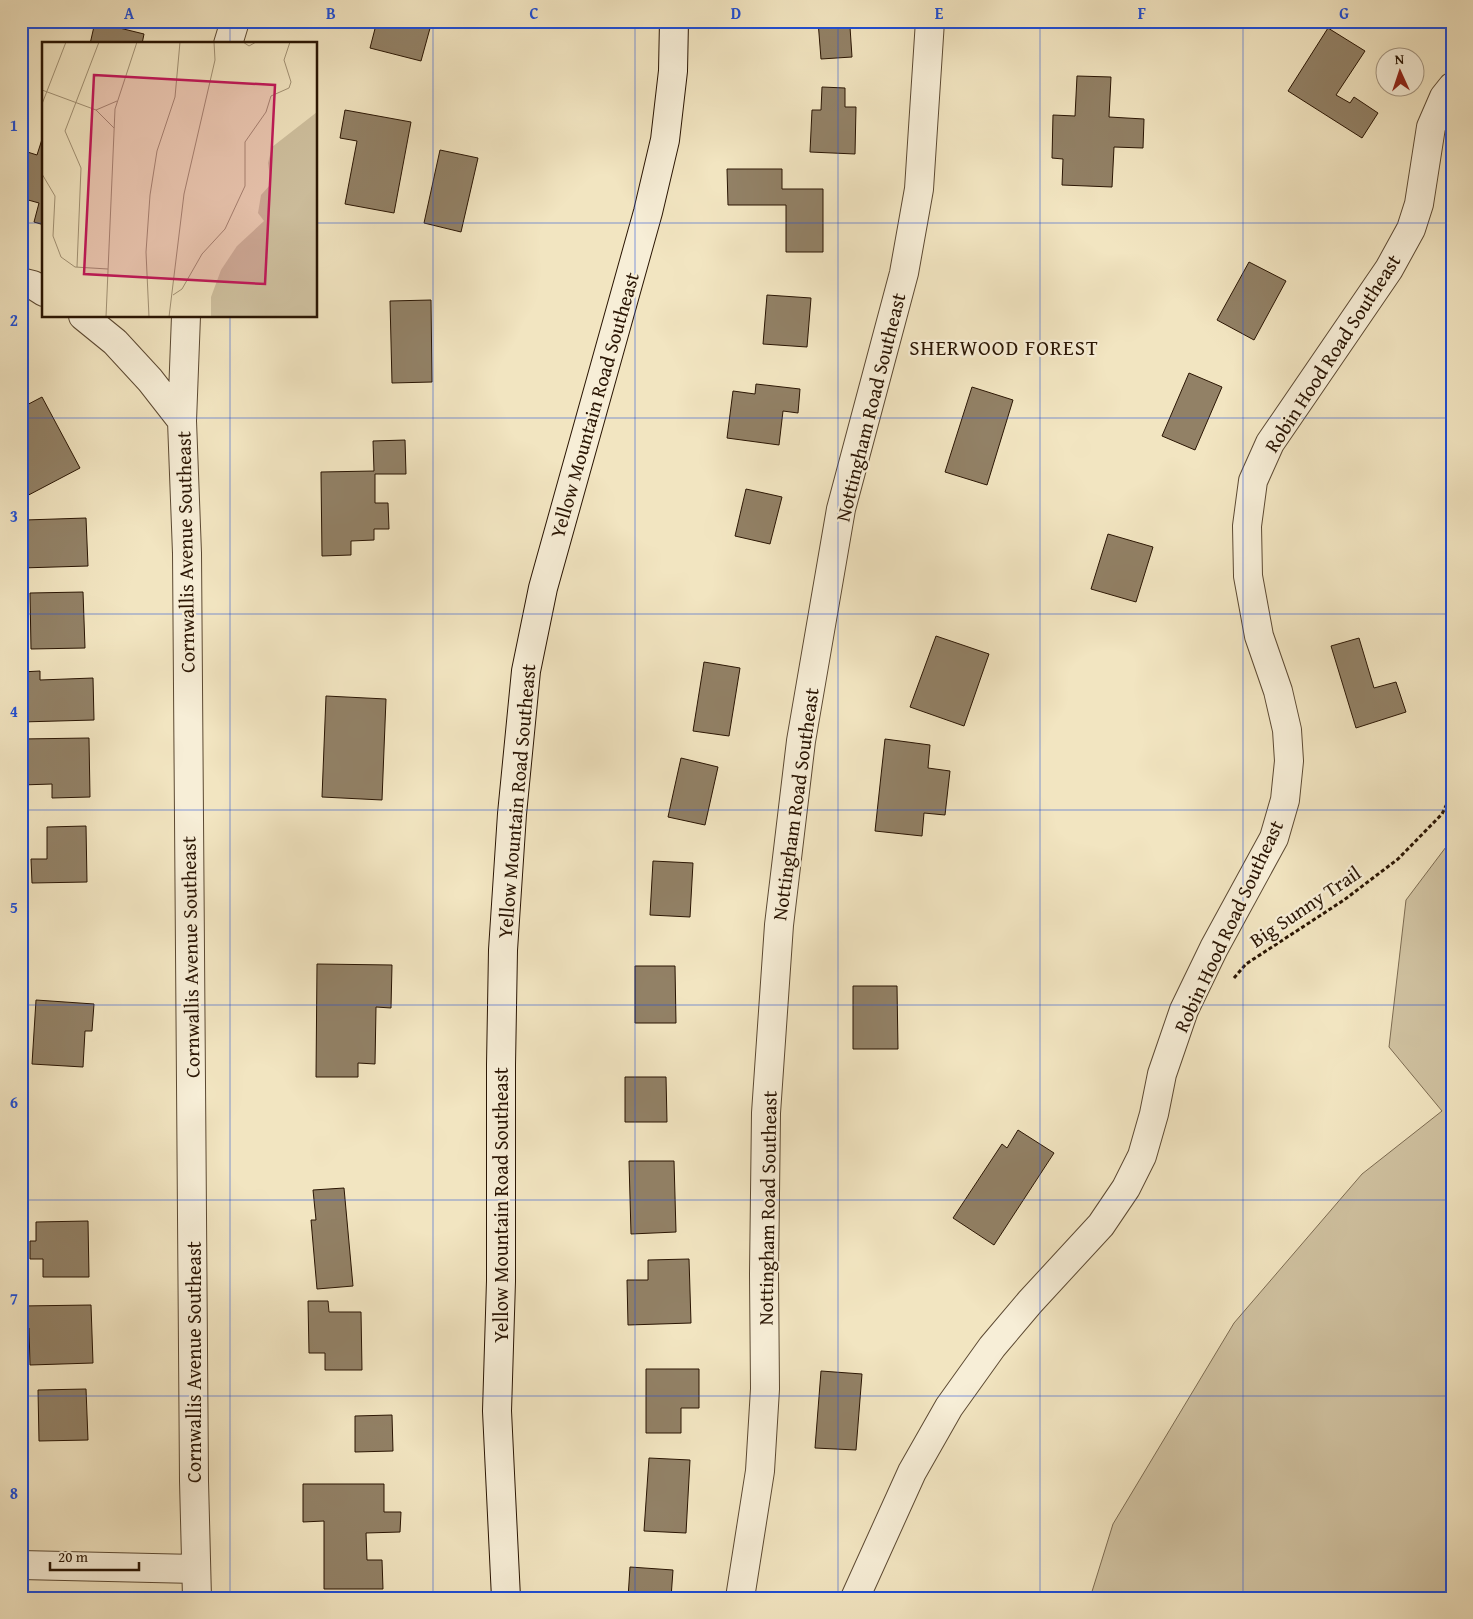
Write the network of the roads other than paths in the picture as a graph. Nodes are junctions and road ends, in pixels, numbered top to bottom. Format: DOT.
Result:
graph roads {
  1 [pos="236,21"];
  2 [pos="674,21"];
  3 [pos="930,21"];
  4 [pos="229,42"];
  5 [pos="1452,87"];
  6 [pos="85,318"];
  7 [pos="186,318"];
  8 [pos="182,421"];
  9 [pos="21,1565"];
  10 [pos="196,1569"];
  11 [pos="197,1598"];
  12 [pos="506,1598"];
  13 [pos="740,1598"];
  14 [pos="855,1598"];
  1 -- 4 [label="street"];
  2 -- 12 [label="street, Yellow Mountain Road Southeast"];
  3 -- 13 [label="street, Nottingham Road Southeast"];
  5 -- 14 [label="street, Robin Hood Road Southeast"];
  6 -- 8 [label="street"];
  7 -- 8 [label="street, Cornwallis Avenue Southeast"];
  8 -- 10 [label="street, Cornwallis Avenue Southeast"];
  9 -- 10 [label="street"];
  10 -- 11 [label="street, Cornwallis Avenue Southeast"];
}
